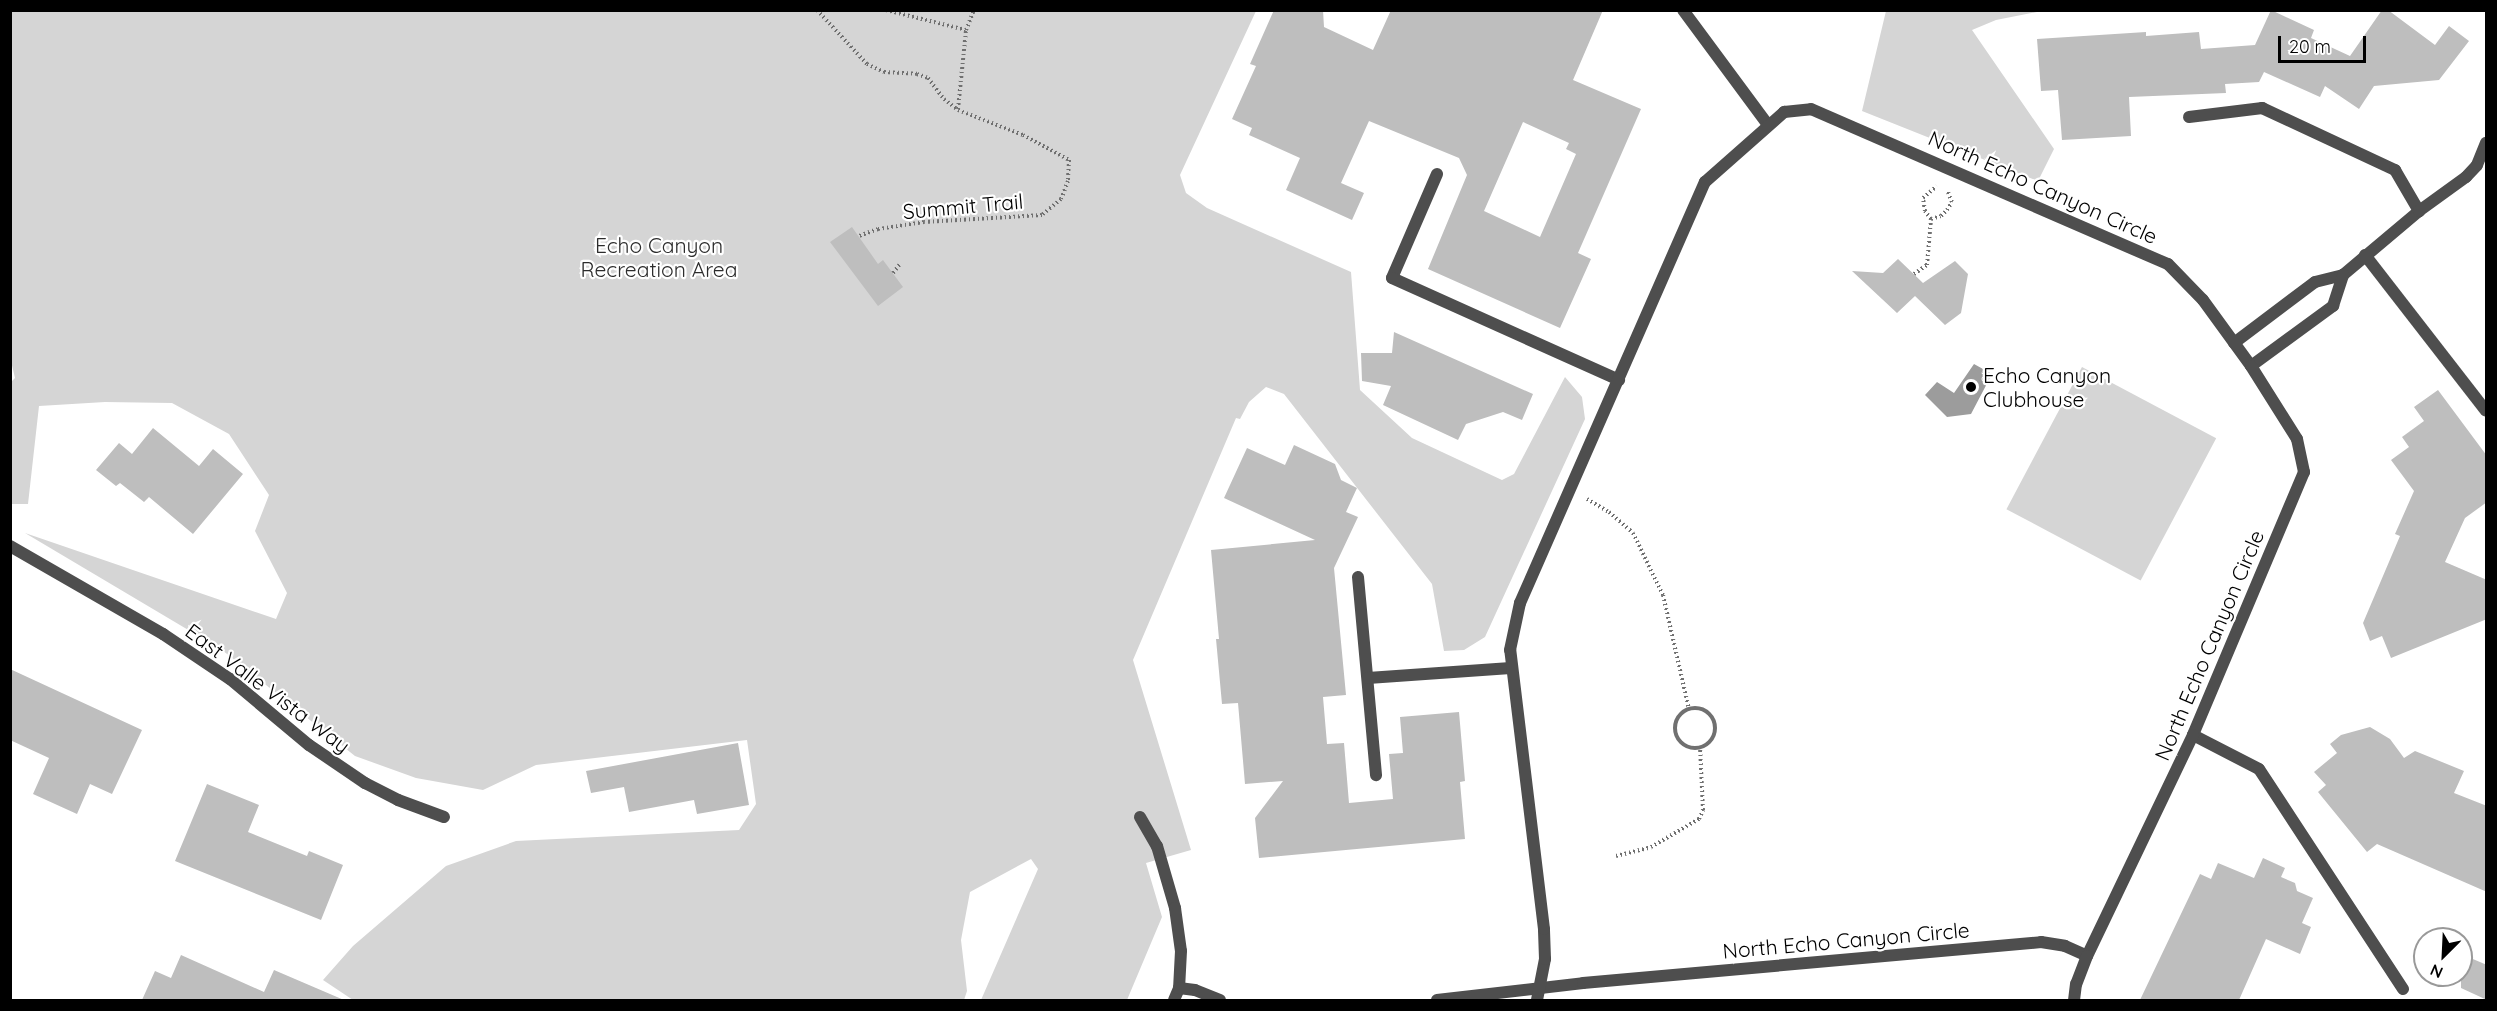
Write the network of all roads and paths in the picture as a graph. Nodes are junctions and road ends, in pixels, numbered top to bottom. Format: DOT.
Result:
graph roads {
  1 [pos="817,10"];
  2 [pos="886,10"];
  3 [pos="974,10"];
  4 [pos="1683,10"];
  5 [pos="966,30"];
  6 [pos="958,110"];
  7 [pos="2189,117"];
  8 [pos="1768,125"];
  9 [pos="2487,143"];
  10 [pos="1437,174"];
  11 [pos="2419,211"];
  12 [pos="1931,219"];
  13 [pos="859,236"];
  14 [pos="2365,255"];
  15 [pos="900,264"];
  16 [pos="893,273"];
  17 [pos="1914,274"];
  18 [pos="2343,275"];
  19 [pos="2234,343"];
  20 [pos="2251,366"];
  21 [pos="1619,380"];
  22 [pos="2487,411"];
  23 [pos="1570,491"];
  24 [pos="10,546"];
  25 [pos="1358,577"];
  26 [pos="1511,668"];
  27 [pos="1368,678"];
  28 [pos="1689,709"];
  29 [pos="2193,735"];
  30 [pos="1700,747"];
  31 [pos="1376,775"];
  32 [pos="444,817"];
  33 [pos="1140,817"];
  34 [pos="1616,856"];
  35 [pos="2087,956"];
  36 [pos="1179,988"];
  37 [pos="1540,988"];
  38 [pos="2403,989"];
  39 [pos="1174,1000"];
  40 [pos="1220,1000"];
  41 [pos="1437,1000"];
  42 [pos="1537,1000"];
  43 [pos="2074,1000"];
  1 -- 6 [label="path, Summit Trail"];
  2 -- 5 [label="path"];
  3 -- 5 [label="path"];
  4 -- 8 [label="street"];
  5 -- 6 [label="path"];
  6 -- 13 [label="path, Summit Trail"];
  7 -- 11 [label="street"];
  8 -- 19 [label="street, North Echo Canyon Circle"];
  8 -- 21 [label="street, North Echo Canyon Circle"];
  9 -- 11 [label="street"];
  10 -- 21 [label="street"];
  11 -- 14 [label="street"];
  12 -- 12 [label="path"];
  12 -- 17 [label="path"];
  14 -- 18 [label="street"];
  14 -- 22 [label="street"];
  15 -- 16 [label="path"];
  18 -- 19 [label="street"];
  18 -- 20 [label="street"];
  19 -- 20 [label="street, North Echo Canyon Circle"];
  20 -- 29 [label="street, North Echo Canyon Circle"];
  21 -- 23 [label="street, North Echo Canyon Circle"];
  23 -- 26 [label="street, North Echo Canyon Circle"];
  23 -- 28 [label="path"];
  24 -- 32 [label="street, East Valle Vista Way"];
  25 -- 27 [label="street"];
  26 -- 27 [label="street"];
  26 -- 37 [label="street, North Echo Canyon Circle"];
  27 -- 31 [label="street"];
  28 -- 30 [label="path"];
  28 -- 30 [label="path"];
  29 -- 35 [label="street, North Echo Canyon Circle"];
  29 -- 38 [label="street"];
  30 -- 34 [label="path"];
  33 -- 36 [label="street"];
  35 -- 37 [label="street, North Echo Canyon Circle"];
  35 -- 43 [label="street"];
  36 -- 39 [label="street"];
  36 -- 40 [label="street"];
  37 -- 41 [label="street, North Echo Canyon Circle"];
  37 -- 42 [label="street, North Echo Canyon Circle"];
}
